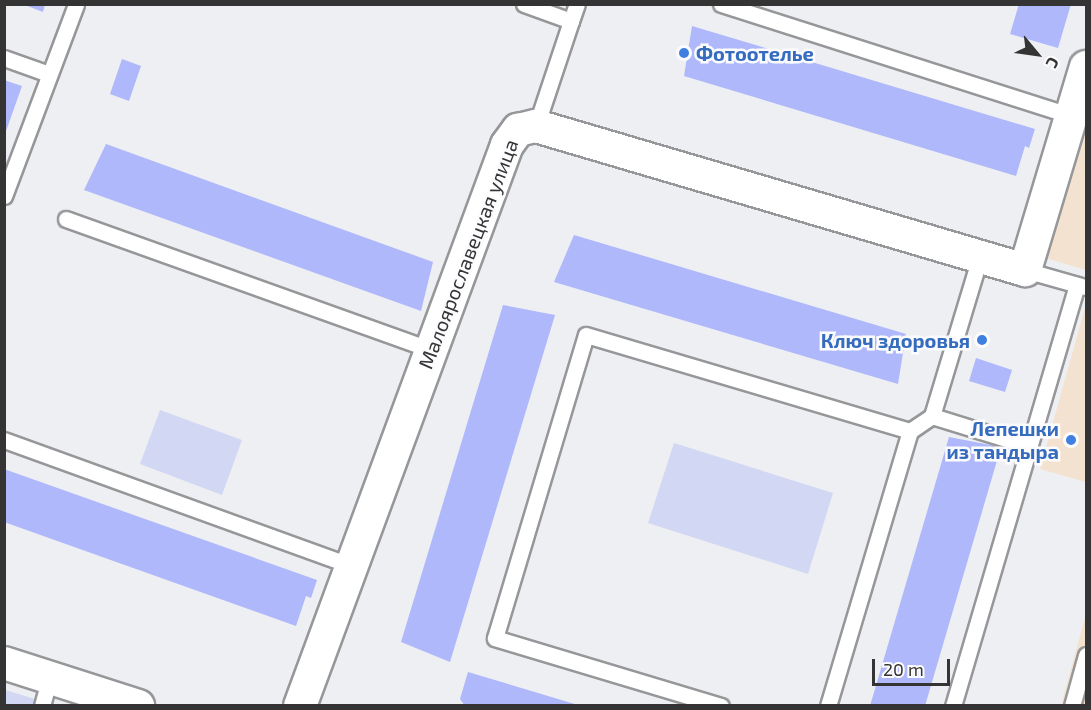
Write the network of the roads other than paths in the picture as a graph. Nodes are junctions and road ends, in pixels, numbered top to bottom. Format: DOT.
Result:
graph roads {
  1 [pos="76,4"];
  2 [pos="524,4"];
  3 [pos="577,4"];
  4 [pos="722,4"];
  5 [pos="571,21"];
  6 [pos="4,58"];
  7 [pos="1086,67"];
  8 [pos="49,74"];
  9 [pos="1071,116"];
  10 [pos="536,126"];
  11 [pos="11,156"];
  12 [pos="4,196"];
  13 [pos="66,219"];
  14 [pos="980,257"];
  15 [pos="1025,270"];
  16 [pos="1082,286"];
  17 [pos="430,349"];
  18 [pos="932,416"];
  19 [pos="910,431"];
  20 [pos="4,440"];
  21 [pos="1029,446"];
  22 [pos="352,566"];
  23 [pos="1086,655"];
  24 [pos="4,663"];
  25 [pos="46,691"];
  26 [pos="138,705"];
  27 [pos="300,705"];
  28 [pos="721,705"];
  29 [pos="828,705"];
  30 [pos="952,705"];
  31 [pos="1072,705"];
  1 -- 8 [label="lane"];
  2 -- 5 [label="lane"];
  3 -- 5 [label="lane"];
  4 -- 9 [label="lane"];
  5 -- 10 [label="lane"];
  6 -- 8 [label="lane"];
  7 -- 9 [label="street"];
  8 -- 11 [label="lane"];
  9 -- 15 [label="street"];
  10 -- 14 [label="street, Малоярославецкая улица"];
  10 -- 17 [label="street, Малоярославецкая улица"];
  11 -- 12 [label="lane"];
  13 -- 17 [label="lane"];
  14 -- 15 [label="street, Малоярославецкая улица"];
  14 -- 18 [label="lane"];
  15 -- 16 [label="lane"];
  16 -- 21 [label="lane"];
  17 -- 22 [label="street, Малоярославецкая улица"];
  18 -- 19 [label="lane"];
  18 -- 21 [label="lane"];
  19 -- 28 [label="lane"];
  19 -- 29 [label="lane"];
  20 -- 22 [label="lane"];
  21 -- 30 [label="lane"];
  22 -- 27 [label="street, Малоярославецкая улица"];
  23 -- 31 [label="lane"];
  24 -- 25 [label="street"];
  25 -- 26 [label="street"];
}
